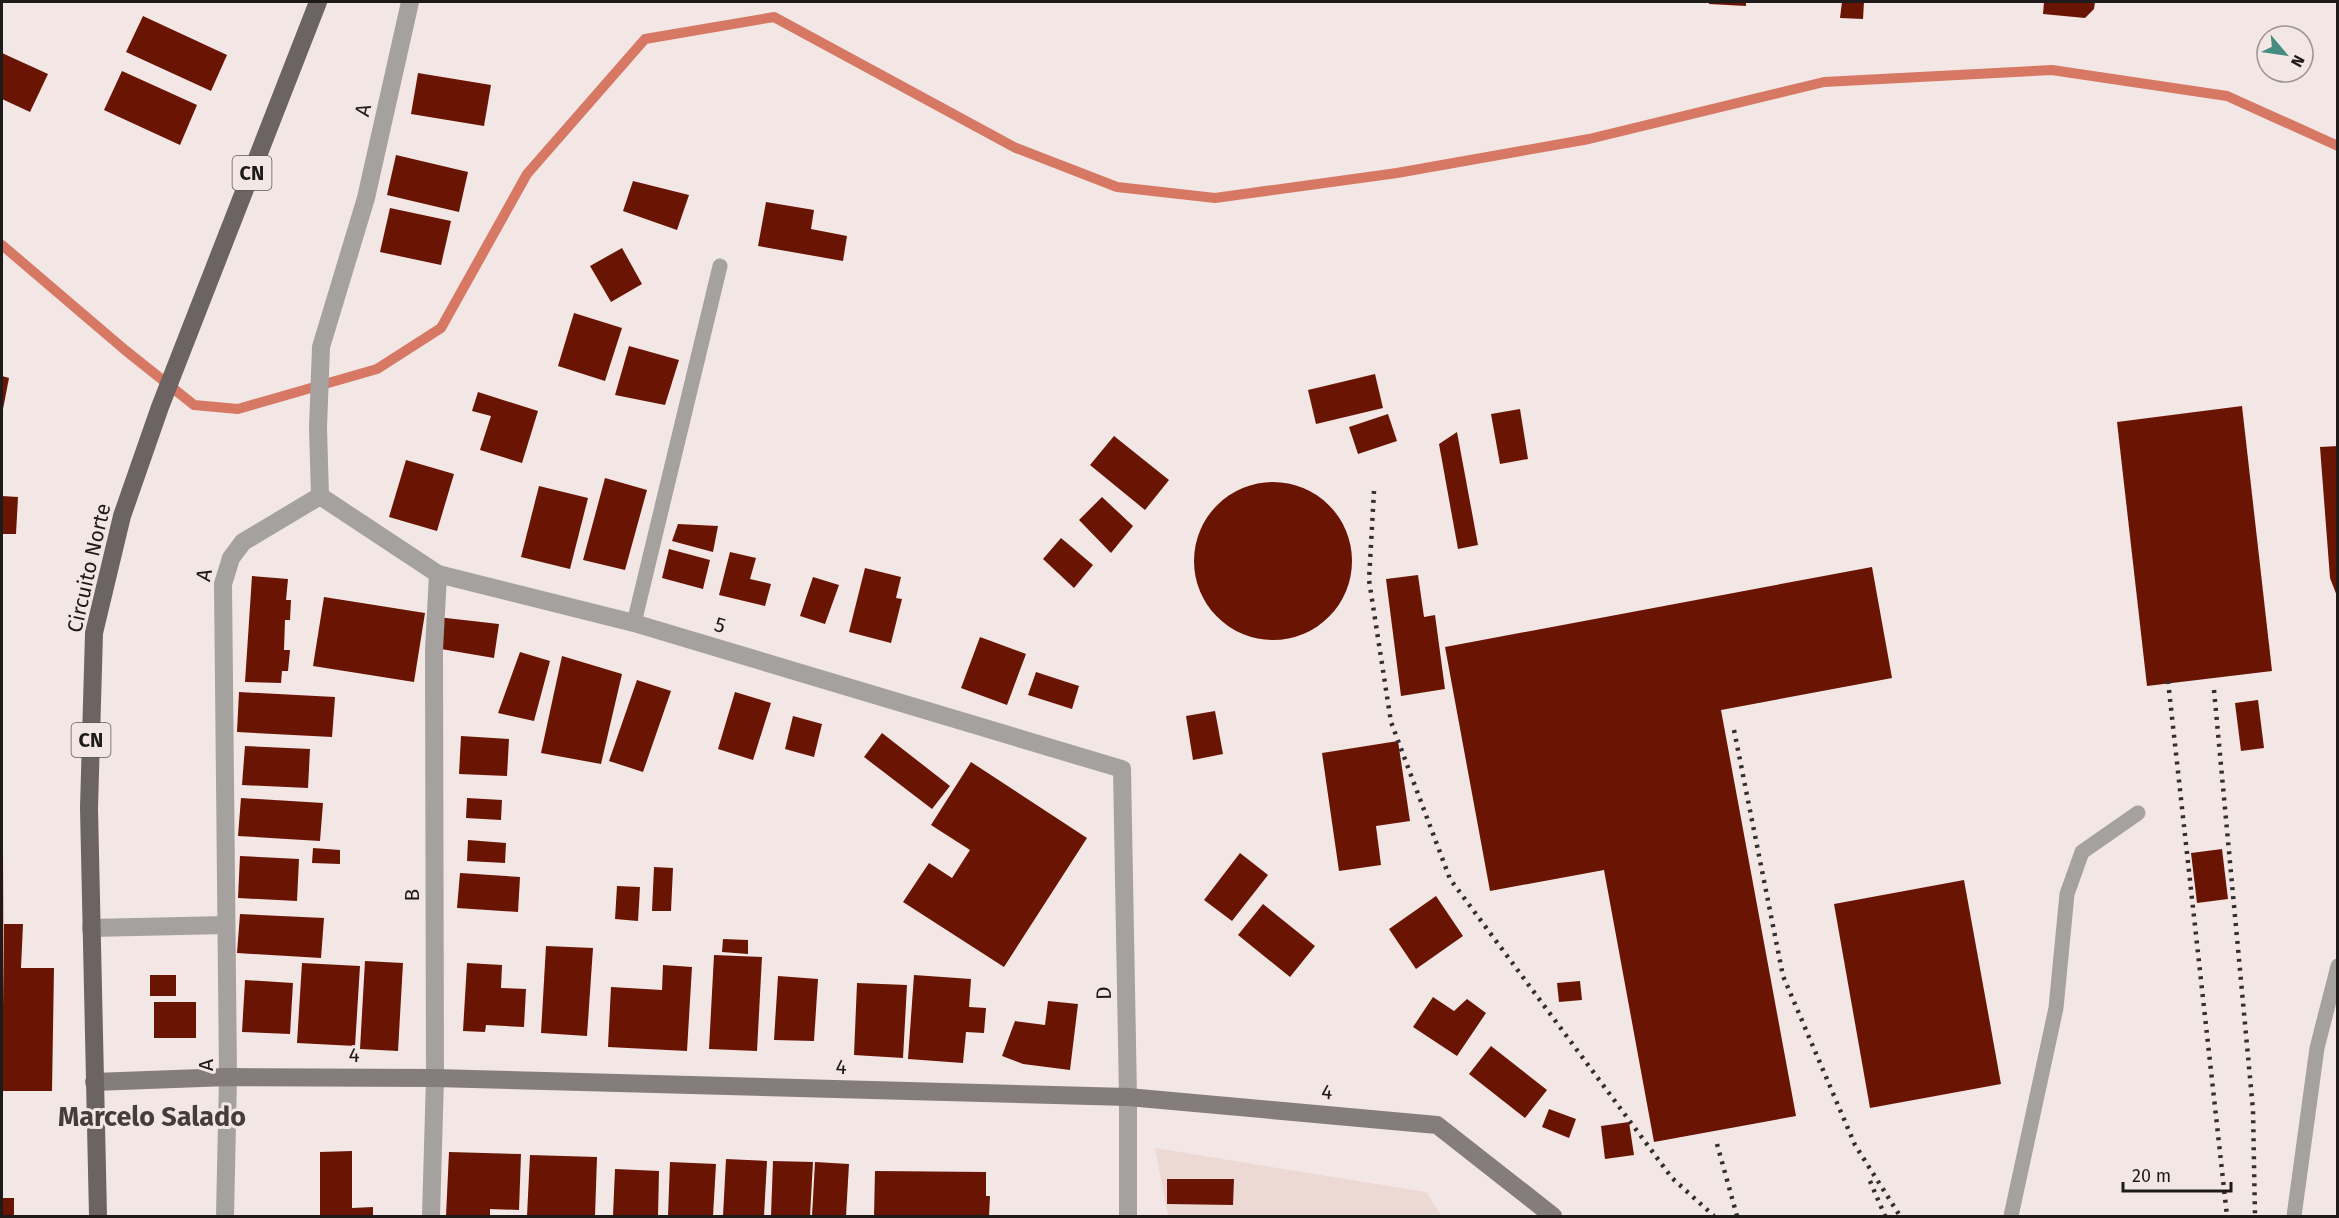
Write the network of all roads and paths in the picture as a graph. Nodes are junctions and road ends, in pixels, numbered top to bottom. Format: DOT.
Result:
graph roads {
  1 [pos="318,2"];
  2 [pos="410,2"];
  3 [pos="720,266"];
  4 [pos="320,496"];
  5 [pos="438,574"];
  6 [pos="634,622"];
  7 [pos="1122,769"];
  8 [pos="2138,813"];
  9 [pos="226,925"];
  10 [pos="91,928"];
  11 [pos="2337,966"];
  12 [pos="228,1077"];
  13 [pos="435,1078"];
  14 [pos="94,1082"];
  15 [pos="1128,1097"];
  16 [pos="98,1216"];
  17 [pos="225,1216"];
  18 [pos="431,1216"];
  19 [pos="1128,1216"];
  20 [pos="1553,1216"];
  21 [pos="2011,1216"];
  22 [pos="2294,1216"];
  1 -- 10 [label="main road, Circuito Norte / CN"];
  2 -- 4 [label="street, A"];
  3 -- 6 [label="lane"];
  4 -- 5 [label="street, 5"];
  4 -- 9 [label="street, A"];
  5 -- 6 [label="street, 5"];
  5 -- 13 [label="street, B"];
  6 -- 7 [label="street, 5"];
  7 -- 15 [label="street, D"];
  8 -- 21 [label="lane"];
  9 -- 10 [label="street"];
  9 -- 12 [label="street, A"];
  10 -- 14 [label="main road, Circuito Norte / CN"];
  11 -- 22 [label="lane"];
  12 -- 13 [label="street, 4"];
  12 -- 14 [label="street, 4"];
  12 -- 17 [label="street, A"];
  13 -- 15 [label="street, 4"];
  13 -- 18 [label="street, B"];
  14 -- 16 [label="main road, Circuito Norte / CN"];
  15 -- 19 [label="street, D"];
  15 -- 20 [label="street, 4"];
}
